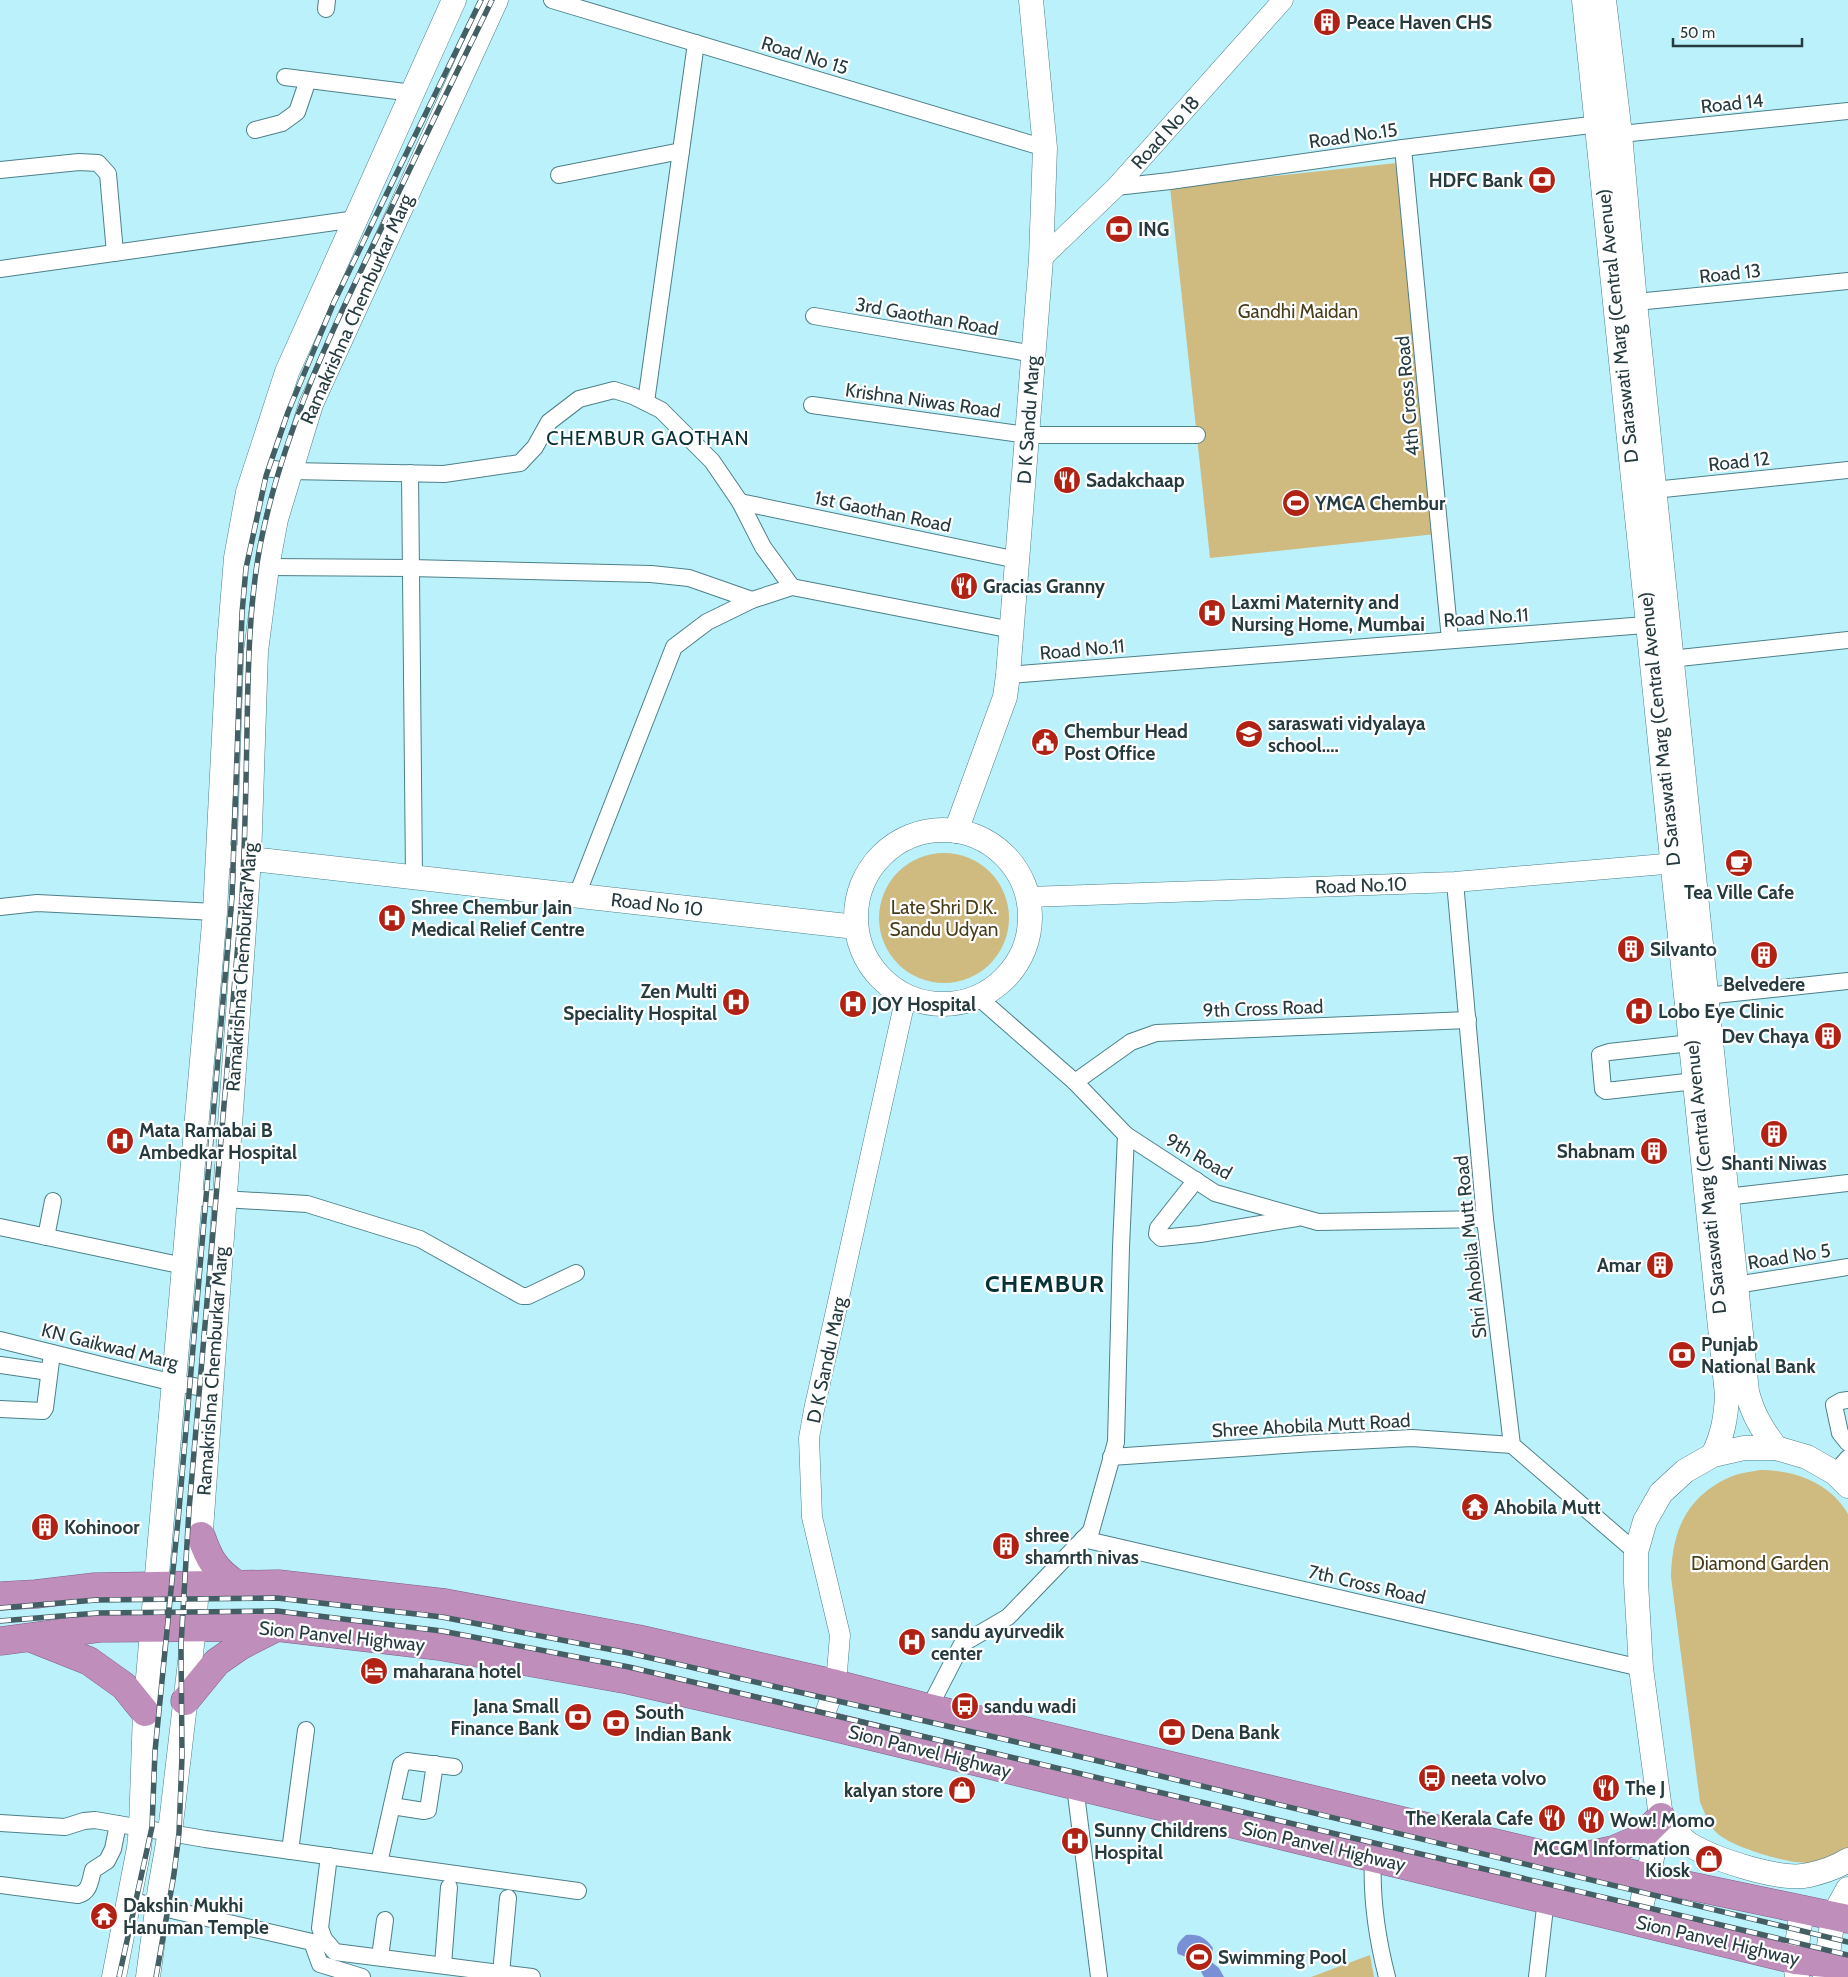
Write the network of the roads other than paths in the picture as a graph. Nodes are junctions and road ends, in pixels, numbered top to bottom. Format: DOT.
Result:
graph roads {
  1 [pos="454,0"];
  2 [pos="496,0"];
  3 [pos="552,0"];
  4 [pos="1031,0"];
  5 [pos="1283,0"];
  6 [pos="1584,0"];
  7 [pos="1604,0"];
  8 [pos="696,43"];
  9 [pos="285,77"];
  10 [pos="308,80"];
  11 [pos="412,93"];
  12 [pos="1848,111"];
  13 [pos="1608,129"];
  14 [pos="255,130"];
  15 [pos="1045,148"];
  16 [pos="1403,148"];
  17 [pos="681,151"];
  18 [pos="0,170"];
  19 [pos="559,175"];
  20 [pos="1116,187"];
  21 [pos="356,219"];
  22 [pos="114,253"];
  23 [pos="1041,259"];
  24 [pos="0,269"];
  25 [pos="1848,281"];
  26 [pos="1625,303"];
  27 [pos="814,316"];
  28 [pos="1034,354"];
  29 [pos="646,402"];
  30 [pos="812,405"];
  31 [pos="1027,435"];
  32 [pos="1197,435"];
  33 [pos="256,467"];
  34 [pos="1848,470"];
  35 [pos="290,472"];
  36 [pos="410,473"];
  37 [pos="1644,491"];
  38 [pos="740,502"];
  39 [pos="1017,560"];
  40 [pos="267,567"];
  41 [pos="411,568"];
  42 [pos="792,587"];
  43 [pos="752,600"];
  44 [pos="1658,624"];
  45 [pos="1012,630"];
  46 [pos="1450,640"];
  47 [pos="1848,640"];
  48 [pos="1662,660"];
  49 [pos="1008,676"];
  50 [pos="956,831"];
  51 [pos="219,856"];
  52 [pos="249,859"];
  53 [pos="1683,863"];
  54 [pos="414,877"];
  55 [pos="1455,882"];
  56 [pos="576,895"];
  57 [pos="1029,898"];
  58 [pos="0,907"];
  59 [pos="215,912"];
  60 [pos="856,927"];
  61 [pos="1848,980"];
  62 [pos="906,996"];
  63 [pos="978,997"];
  64 [pos="1696,997"];
  65 [pos="1468,1020"];
  66 [pos="204,1040"];
  67 [pos="236,1042"];
  68 [pos="1691,1043"];
  69 [pos="1075,1082"];
  70 [pos="1695,1082"];
  71 [pos="1126,1136"];
  72 [pos="1196,1180"];
  73 [pos="1848,1183"];
  74 [pos="190,1197"];
  75 [pos="1726,1197"];
  76 [pos="225,1199"];
  77 [pos="53,1201"];
  78 [pos="1301,1217"];
  79 [pos="1485,1219"];
  80 [pos="0,1227"];
  81 [pos="46,1237"];
  82 [pos="184,1266"];
  83 [pos="1848,1267"];
  84 [pos="576,1273"];
  85 [pos="1736,1285"];
  86 [pos="0,1340"];
  87 [pos="52,1353"];
  88 [pos="0,1365"];
  89 [pos="49,1372"];
  90 [pos="174,1383"];
  91 [pos="211,1389"];
  92 [pos="1848,1400"];
  93 [pos="0,1409"];
  94 [pos="1848,1443"];
  95 [pos="1512,1445"];
  96 [pos="1776,1448"];
  97 [pos="1713,1456"];
  98 [pos="1111,1457"];
  99 [pos="1844,1472"];
  100 [pos="201,1536"];
  101 [pos="1083,1539"];
  102 [pos="1636,1552"];
  103 [pos="236,1584"];
  104 [pos="197,1585"];
  105 [pos="156,1586"];
  106 [pos="0,1596"];
  107 [pos="276,1627"];
  108 [pos="152,1628"];
  109 [pos="194,1628"];
  110 [pos="30,1638"];
  111 [pos="0,1641"];
  112 [pos="1642,1668"];
  113 [pos="836,1684"];
  114 [pos="186,1701"];
  115 [pos="929,1708"];
  116 [pos="145,1712"];
  117 [pos="822,1724"];
  118 [pos="306,1730"];
  119 [pos="435,1764"];
  120 [pos="454,1767"];
  121 [pos="1075,1786"];
  122 [pos="392,1806"];
  123 [pos="1662,1817"];
  124 [pos="0,1823"];
  125 [pos="118,1824"];
  126 [pos="141,1828"];
  127 [pos="170,1832"];
  128 [pos="290,1851"];
  129 [pos="329,1856"];
  130 [pos="1373,1857"];
  131 [pos="1566,1860"];
  132 [pos="1848,1860"];
  133 [pos="378,1863"];
  134 [pos="1648,1878"];
  135 [pos="0,1885"];
  136 [pos="449,1887"];
  137 [pos="1848,1889"];
  138 [pos="578,1891"];
  139 [pos="508,1898"];
  140 [pos="1546,1898"];
  141 [pos="128,1900"];
  142 [pos="158,1906"];
  143 [pos="1802,1909"];
  144 [pos="1840,1918"];
  145 [pos="385,1920"];
  146 [pos="1638,1920"];
  147 [pos="380,1957"];
  148 [pos="443,1966"];
  149 [pos="1796,1968"];
  150 [pos="1833,1970"];
  151 [pos="501,1973"];
  152 [pos="114,1977"];
  153 [pos="148,1977"];
  154 [pos="362,1977"];
  155 [pos="532,1977"];
  156 [pos="1099,1977"];
  157 [pos="1387,1977"];
  158 [pos="1537,1977"];
  1 -- 11 [label="main road, Ramakrishna Chemburkar Marg"];
  2 -- 35 [label="main road, Ramakrishna Chemburkar Marg"];
  3 -- 8 [label="street, Road No 15"];
  4 -- 15 [label="main road, D K Sandu Marg"];
  5 -- 20 [label="street, Road No 18"];
  6 -- 13 [label="main road, D Saraswati Marg (Central Avenue)"];
  7 -- 13 [label="main road, D Saraswati Marg (Central Avenue)"];
  8 -- 15 [label="street, Road No 15"];
  8 -- 17 [label="street"];
  9 -- 10 [label="street"];
  10 -- 11 [label="street"];
  10 -- 14 [label="street"];
  11 -- 21 [label="main road, Ramakrishna Chemburkar Marg"];
  12 -- 13 [label="street, Road 14"];
  13 -- 16 [label="street, Road No.15"];
  13 -- 26 [label="main road, D Saraswati Marg (Central Avenue)"];
  15 -- 23 [label="main road, D K Sandu Marg"];
  16 -- 20 [label="street, Road No.15"];
  16 -- 46 [label="street, 4th Cross Road"];
  17 -- 19 [label="street"];
  17 -- 29 [label="street"];
  18 -- 22 [label="street"];
  20 -- 23 [label="street, Road No 18"];
  21 -- 22 [label="street"];
  21 -- 33 [label="main road, Ramakrishna Chemburkar Marg"];
  22 -- 24 [label="street"];
  23 -- 28 [label="main road, D K Sandu Marg"];
  25 -- 26 [label="street, Road 13"];
  26 -- 37 [label="main road, D Saraswati Marg (Central Avenue)"];
  27 -- 28 [label="street, 3rd Gaothan Road"];
  28 -- 31 [label="main road, D K Sandu Marg"];
  29 -- 36 [label="street"];
  29 -- 38 [label="street"];
  30 -- 31 [label="street, Krishna Niwas Road"];
  31 -- 32 [label="street, Krishna Niwas Road"];
  31 -- 39 [label="main road, D K Sandu Marg"];
  33 -- 35 [label="street"];
  33 -- 51 [label="main road, Ramakrishna Chemburkar Marg"];
  34 -- 37 [label="street, Road 12"];
  35 -- 36 [label="street"];
  35 -- 40 [label="main road, Ramakrishna Chemburkar Marg"];
  36 -- 41 [label="street"];
  37 -- 44 [label="main road, D Saraswati Marg (Central Avenue)"];
  38 -- 39 [label="street, 1st Gaothan Road"];
  38 -- 42 [label="street"];
  39 -- 45 [label="main road, D K Sandu Marg"];
  40 -- 41 [label="street"];
  40 -- 52 [label="main road, Ramakrishna Chemburkar Marg"];
  41 -- 43 [label="street"];
  41 -- 54 [label="street"];
  42 -- 43 [label="street"];
  42 -- 45 [label="street"];
  43 -- 56 [label="street"];
  44 -- 46 [label="street, Road No.11"];
  44 -- 48 [label="main road, D Saraswati Marg (Central Avenue)"];
  45 -- 49 [label="main road, D K Sandu Marg"];
  46 -- 49 [label="street, Road No.11"];
  47 -- 48 [label="street"];
  48 -- 53 [label="main road, D Saraswati Marg (Central Avenue)"];
  49 -- 50 [label="main road, D K Sandu Marg"];
  50 -- 57 [label="main road"];
  50 -- 60 [label="main road"];
  51 -- 52 [label="main road, Road No 10"];
  51 -- 59 [label="main road, Ramakrishna Chemburkar Marg"];
  52 -- 54 [label="main road, Road No 10"];
  52 -- 67 [label="main road, Ramakrishna Chemburkar Marg"];
  53 -- 55 [label="street, Road No.10"];
  53 -- 64 [label="main road, D Saraswati Marg (Central Avenue)"];
  54 -- 56 [label="main road, Road No 10"];
  55 -- 57 [label="street, Road No.10"];
  55 -- 65 [label="street, Shri Ahobila Mutt Road"];
  56 -- 60 [label="main road, Road No 10"];
  57 -- 63 [label="main road"];
  58 -- 59 [label="street"];
  59 -- 66 [label="main road, Ramakrishna Chemburkar Marg"];
  60 -- 62 [label="main road"];
  61 -- 64 [label="street"];
  62 -- 63 [label="main road"];
  62 -- 113 [label="street, D K Sandu Marg"];
  63 -- 69 [label="street, 9th Road"];
  64 -- 68 [label="main road, D Saraswati Marg (Central Avenue)"];
  64 -- 75 [label="main road, D Saraswati Marg (Central Avenue)"];
  65 -- 69 [label="street, 9th Cross Road"];
  65 -- 79 [label="street, Shri Ahobila Mutt Road"];
  66 -- 67 [label="main road"];
  66 -- 74 [label="main road, Ramakrishna Chemburkar Marg"];
  67 -- 76 [label="main road, Ramakrishna Chemburkar Marg"];
  68 -- 70 [label="main road, D Saraswati Marg (Central Avenue)"];
  68 -- 70 [label="street"];
  69 -- 71 [label="street, 9th Road"];
  70 -- 97 [label="main road, D Saraswati Marg (Central Avenue)"];
  71 -- 72 [label="street, 9th Road"];
  71 -- 98 [label="street"];
  72 -- 78 [label="street, 9th Road"];
  72 -- 78 [label="street"];
  73 -- 75 [label="street"];
  74 -- 76 [label="street"];
  74 -- 82 [label="main road, Ramakrishna Chemburkar Marg"];
  75 -- 85 [label="main road, D Saraswati Marg (Central Avenue)"];
  76 -- 84 [label="street"];
  76 -- 91 [label="main road, Ramakrishna Chemburkar Marg"];
  77 -- 81 [label="street"];
  78 -- 79 [label="street, 9th Road"];
  79 -- 95 [label="street, Shri Ahobila Mutt Road"];
  80 -- 81 [label="street"];
  81 -- 82 [label="street"];
  82 -- 90 [label="main road, Ramakrishna Chemburkar Marg"];
  83 -- 85 [label="street, Road No 5"];
  85 -- 96 [label="main road, D Saraswati Marg (Central Avenue)"];
  86 -- 87 [label="street, KN Gaikwad Marg"];
  87 -- 89 [label="street"];
  87 -- 90 [label="street, KN Gaikwad Marg"];
  88 -- 89 [label="street"];
  89 -- 93 [label="street"];
  90 -- 91 [label="street, KN Gaikwad Marg"];
  90 -- 105 [label="main road, Ramakrishna Chemburkar Marg"];
  91 -- 100 [label="main road, Ramakrishna Chemburkar Marg"];
  92 -- 94 [label="street"];
  95 -- 98 [label="street, Shree Ahobila Mutt Road"];
  95 -- 102 [label="street"];
  96 -- 97 [label="main road"];
  96 -- 99 [label="main road"];
  97 -- 102 [label="main road"];
  98 -- 101 [label="street"];
  100 -- 103 [label="highway"];
  100 -- 104 [label="main road, Ramakrishna Chemburkar Marg"];
  101 -- 112 [label="street, 7th Cross Road"];
  101 -- 115 [label="street"];
  102 -- 112 [label="main road"];
  103 -- 104 [label="highway"];
  103 -- 113 [label="highway"];
  104 -- 105 [label="highway"];
  104 -- 109 [label="main road, Ramakrishna Chemburkar Marg"];
  105 -- 106 [label="highway"];
  105 -- 108 [label="main road, Ramakrishna Chemburkar Marg"];
  107 -- 109 [label="highway, Sion Panvel Highway"];
  107 -- 114 [label="highway"];
  107 -- 117 [label="highway, Sion Panvel Highway"];
  108 -- 109 [label="highway, Sion Panvel Highway"];
  108 -- 110 [label="highway, Sion Panvel Highway"];
  108 -- 116 [label="main road, Ramakrishna Chemburkar Marg"];
  109 -- 114 [label="main road, Ramakrishna Chemburkar Marg"];
  110 -- 111 [label="highway, Sion Panvel Highway"];
  110 -- 116 [label="highway"];
  112 -- 123 [label="main road"];
  113 -- 115 [label="highway"];
  113 -- 117 [label="street, D K Sandu Marg"];
  114 -- 127 [label="main road, Ramakrishna Chemburkar Marg"];
  115 -- 131 [label="highway"];
  116 -- 126 [label="main road, Ramakrishna Chemburkar Marg"];
  117 -- 121 [label="highway, Sion Panvel Highway"];
  118 -- 128 [label="street"];
  119 -- 120 [label="street"];
  119 -- 122 [label="street"];
  119 -- 122 [label="street"];
  121 -- 130 [label="highway, Sion Panvel Highway"];
  121 -- 156 [label="street"];
  122 -- 133 [label="street"];
  123 -- 131 [label="highway"];
  123 -- 132 [label="main road"];
  123 -- 134 [label="main road"];
  124 -- 125 [label="street"];
  125 -- 126 [label="street"];
  125 -- 135 [label="street"];
  126 -- 127 [label="street"];
  126 -- 141 [label="main road, Ramakrishna Chemburkar Marg"];
  127 -- 128 [label="street"];
  127 -- 142 [label="main road, Ramakrishna Chemburkar Marg"];
  128 -- 129 [label="street"];
  129 -- 133 [label="street"];
  129 -- 147 [label="street"];
  130 -- 140 [label="highway, Sion Panvel Highway"];
  130 -- 157 [label="street"];
  131 -- 134 [label="highway"];
  133 -- 138 [label="street"];
  134 -- 143 [label="highway"];
  134 -- 146 [label="main road"];
  136 -- 148 [label="street"];
  137 -- 144 [label="main road"];
  139 -- 151 [label="street"];
  140 -- 146 [label="highway, Sion Panvel Highway"];
  140 -- 158 [label="street"];
  141 -- 142 [label="street"];
  141 -- 152 [label="main road, Ramakrishna Chemburkar Marg"];
  142 -- 153 [label="main road, Ramakrishna Chemburkar Marg"];
  142 -- 154 [label="street"];
  143 -- 144 [label="highway"];
  143 -- 149 [label="main road"];
  144 -- 150 [label="main road"];
  145 -- 147 [label="street"];
  146 -- 149 [label="highway, Sion Panvel Highway"];
  147 -- 148 [label="street"];
  148 -- 151 [label="street"];
  149 -- 150 [label="highway, Sion Panvel Highway"];
  151 -- 155 [label="street"];
}
